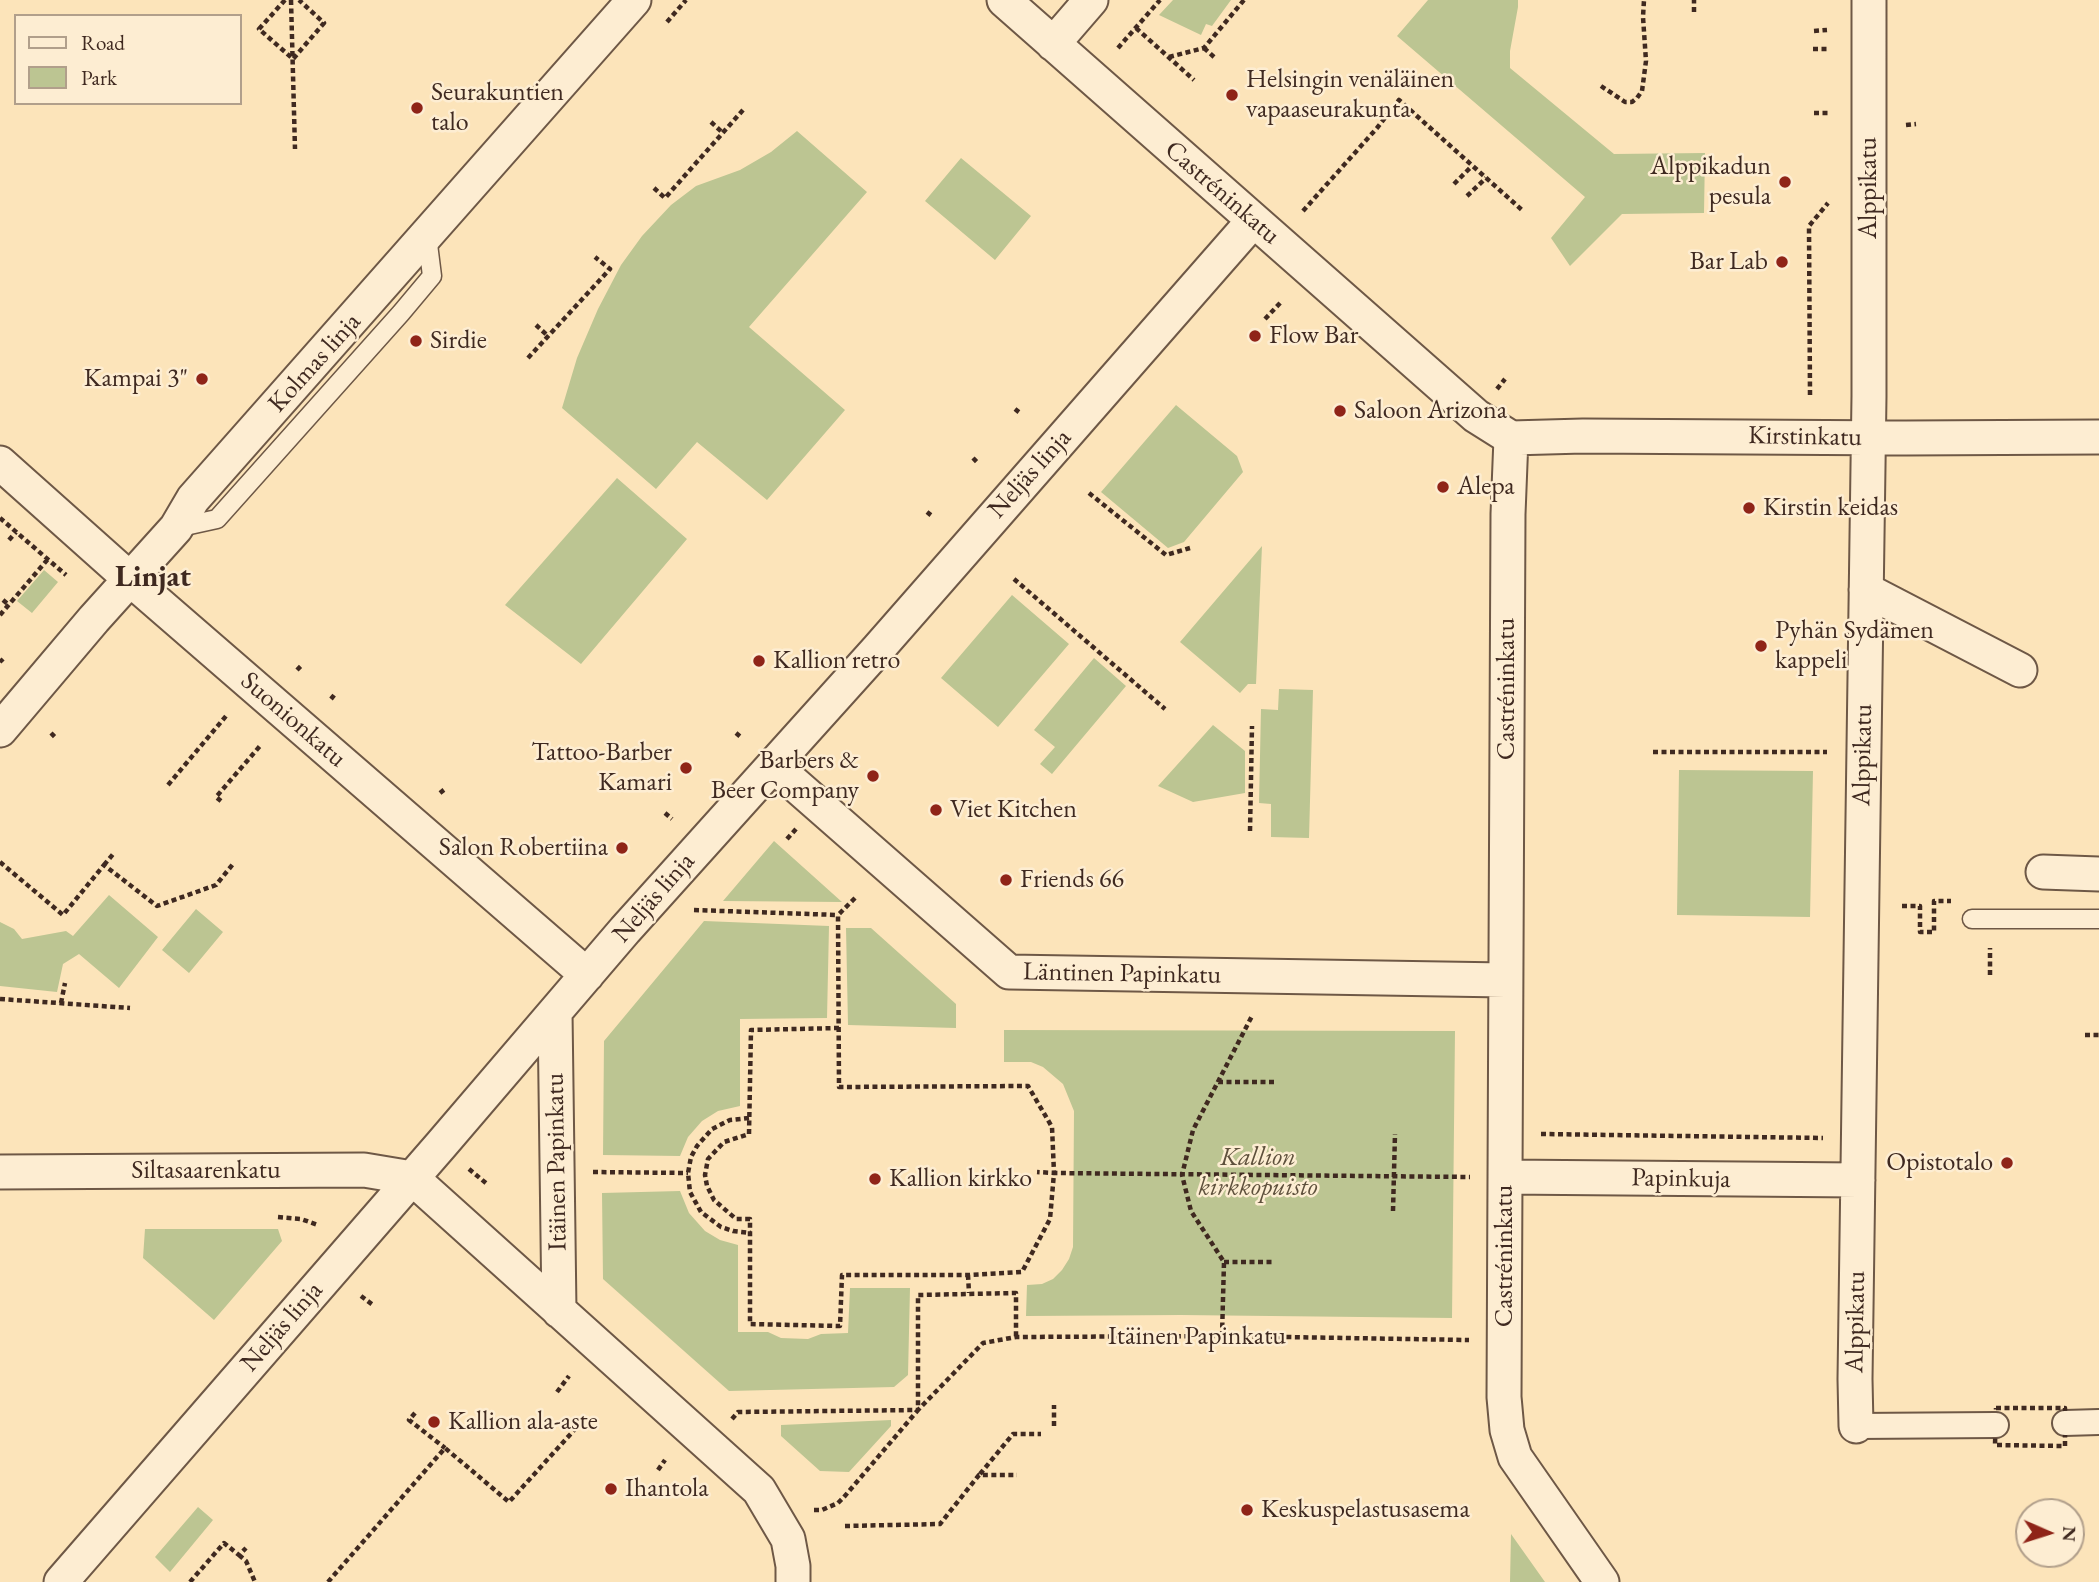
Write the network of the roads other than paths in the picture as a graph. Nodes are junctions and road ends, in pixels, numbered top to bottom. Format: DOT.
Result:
graph roads {
  1 [pos="634,0"];
  2 [pos="1004,0"];
  3 [pos="1091,0"];
  4 [pos="1869,0"];
  5 [pos="1053,44"];
  6 [pos="1253,221"];
  7 [pos="427,236"];
  8 [pos="2099,437"];
  9 [pos="1511,438"];
  10 [pos="1868,438"];
  11 [pos="0,463"];
  12 [pos="176,528"];
  13 [pos="130,579"];
  14 [pos="1866,590"];
  15 [pos="2020,670"];
  16 [pos="0,730"];
  17 [pos="774,766"];
  18 [pos="2043,872"];
  19 [pos="2099,874"];
  20 [pos="1972,919"];
  21 [pos="2099,919"];
  22 [pos="587,975"];
  23 [pos="1505,980"];
  24 [pos="555,1012"];
  25 [pos="0,1172"];
  26 [pos="1505,1177"];
  27 [pos="412,1178"];
  28 [pos="1858,1180"];
  29 [pos="559,1311"];
  30 [pos="2099,1422"];
  31 [pos="1856,1426"];
  32 [pos="1996,1426"];
  33 [pos="2065,1426"];
  34 [pos="61,1582"];
  35 [pos="793,1582"];
  36 [pos="1602,1582"];
  1 -- 7 [label="street, Kolmas linja"];
  2 -- 5 [label="street, Castréninkatu"];
  3 -- 5 [label="street"];
  4 -- 10 [label="street, Alppikatu"];
  5 -- 6 [label="street, Castréninkatu"];
  6 -- 9 [label="street, Castréninkatu"];
  6 -- 17 [label="street, Neljäs linja"];
  7 -- 12 [label="street, Kolmas linja"];
  7 -- 12 [label="lane"];
  8 -- 10 [label="street, Kirstinkatu"];
  9 -- 10 [label="street, Kirstinkatu"];
  9 -- 23 [label="street, Castréninkatu"];
  10 -- 14 [label="street, Alppikatu"];
  11 -- 13 [label="street, Suonionkatu"];
  12 -- 13 [label="street, Kolmas linja"];
  13 -- 16 [label="street, Kolmas linja"];
  13 -- 22 [label="street, Suonionkatu"];
  14 -- 15 [label="street"];
  14 -- 28 [label="street, Alppikatu"];
  17 -- 22 [label="street, Neljäs linja"];
  17 -- 23 [label="street, Läntinen Papinkatu"];
  18 -- 19 [label="street"];
  20 -- 21 [label="lane"];
  22 -- 24 [label="street, Neljäs linja"];
  23 -- 26 [label="street, Castréninkatu"];
  24 -- 27 [label="street, Neljäs linja"];
  24 -- 29 [label="street, Itäinen Papinkatu"];
  25 -- 27 [label="street, Siltasaarenkatu"];
  26 -- 28 [label="street, Papinkuja"];
  26 -- 36 [label="street, Castréninkatu"];
  27 -- 29 [label="street, Itäinen Papinkatu"];
  27 -- 34 [label="street, Neljäs linja"];
  28 -- 31 [label="street, Alppikatu"];
  29 -- 35 [label="street, Itäinen Papinkatu"];
  30 -- 33 [label="street"];
  31 -- 32 [label="street"];
}
